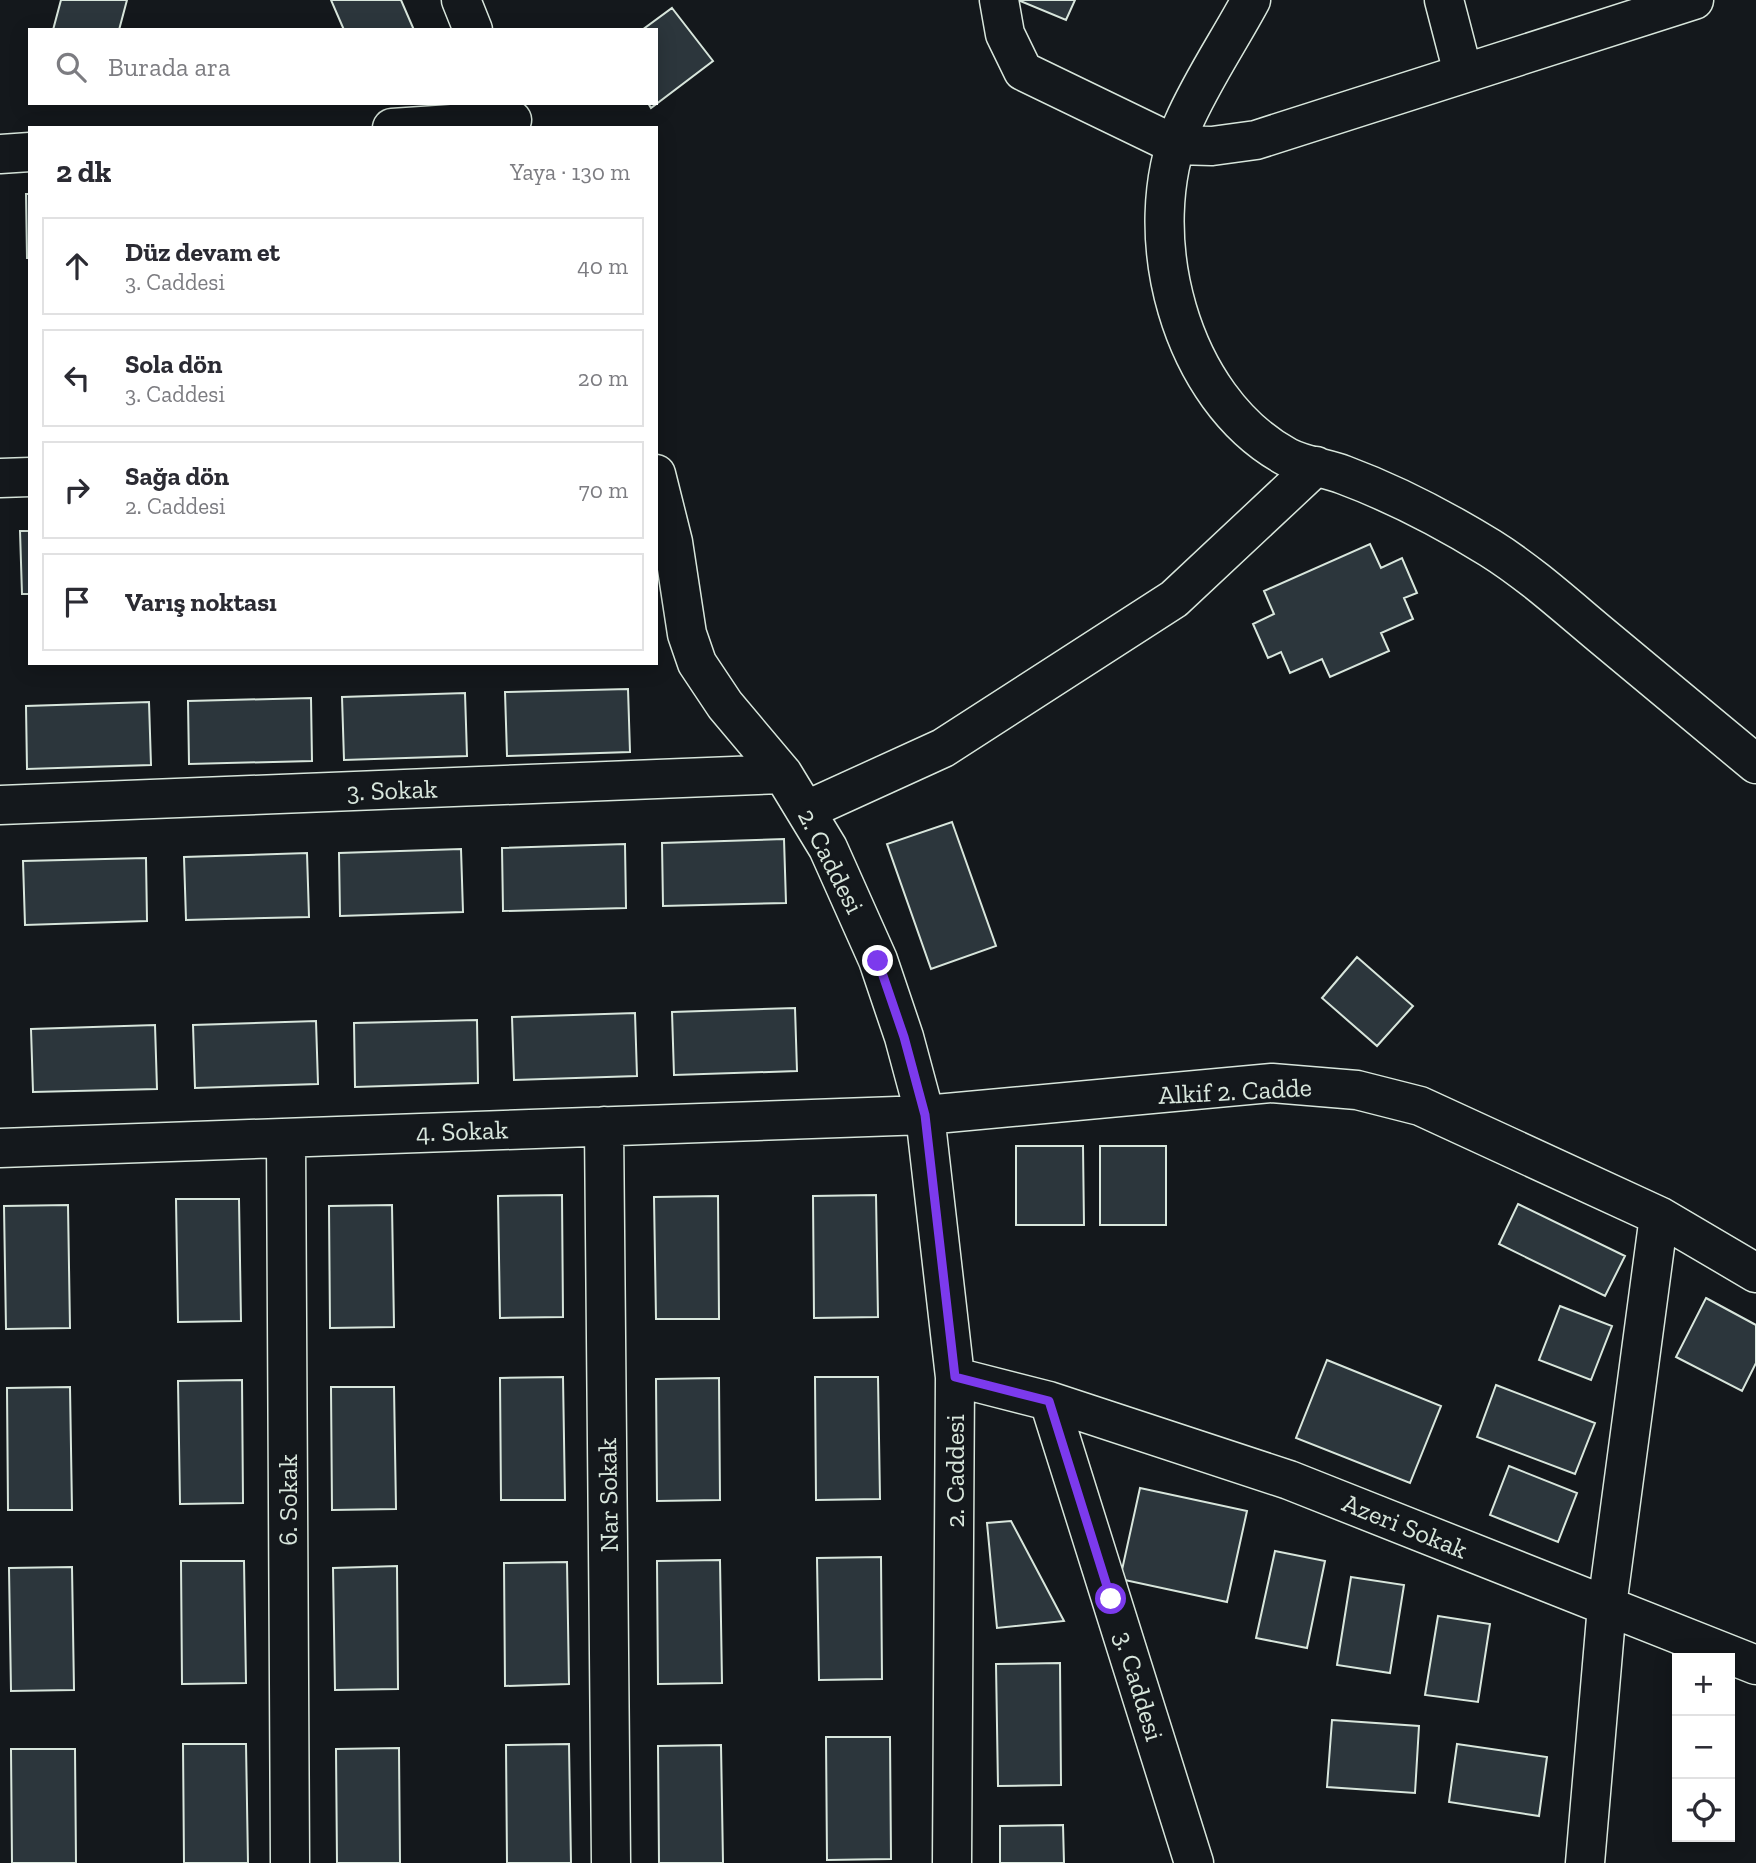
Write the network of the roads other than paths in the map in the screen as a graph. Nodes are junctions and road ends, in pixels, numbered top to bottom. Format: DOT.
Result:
graph roads {
  1 [pos="461,0"];
  2 [pos="999,0"];
  3 [pos="1251,0"];
  4 [pos="1444,0"];
  5 [pos="1694,0"];
  6 [pos="473,28"];
  7 [pos="1463,73"];
  8 [pos="511,117"];
  9 [pos="414,126"];
  10 [pos="1176,145"];
  11 [pos="28,152"];
  12 [pos="0,154"];
  13 [pos="1316,466"];
  14 [pos="28,477"];
  15 [pos="0,478"];
  16 [pos="658,482"];
  17 [pos="1756,764"];
  18 [pos="783,774"];
  19 [pos="0,805"];
  20 [pos="807,810"];
  21 [pos="925,1115"];
  22 [pos="604,1126"];
  23 [pos="286,1138"];
  24 [pos="0,1148"];
  25 [pos="1659,1216"];
  26 [pos="1756,1273"];
  27 [pos="955,1377"];
  28 [pos="1049,1401"];
  29 [pos="1607,1606"];
  30 [pos="1756,1665"];
  31 [pos="290,1863"];
  32 [pos="611,1863"];
  33 [pos="952,1863"];
  34 [pos="1194,1863"];
  35 [pos="1585,1863"];
  1 -- 6 [label="street"];
  2 -- 10 [label="street"];
  3 -- 10 [label="street"];
  4 -- 7 [label="street"];
  5 -- 7 [label="street"];
  7 -- 10 [label="street"];
  8 -- 9 [label="street"];
  10 -- 13 [label="street"];
  11 -- 12 [label="street"];
  13 -- 17 [label="street"];
  13 -- 20 [label="street"];
  14 -- 15 [label="street"];
  16 -- 18 [label="street, 2. Caddesi"];
  18 -- 19 [label="street, 3. Sokak"];
  18 -- 20 [label="street, 2. Caddesi"];
  20 -- 21 [label="street, 2. Caddesi"];
  21 -- 22 [label="street, 4. Sokak"];
  21 -- 25 [label="street, Alkif 2. Cadde"];
  21 -- 27 [label="street, 2. Caddesi"];
  22 -- 23 [label="street, 4. Sokak"];
  22 -- 32 [label="street, Nar Sokak"];
  23 -- 24 [label="street, 4. Sokak"];
  23 -- 31 [label="street, 6. Sokak"];
  25 -- 26 [label="street, Alkif 2. Cadde"];
  25 -- 29 [label="street"];
  27 -- 28 [label="street"];
  27 -- 33 [label="street, 2. Caddesi"];
  28 -- 29 [label="street, Azeri Sokak"];
  28 -- 34 [label="street, 3. Caddesi"];
  29 -- 30 [label="street, Azeri Sokak"];
  29 -- 35 [label="street"];
}
